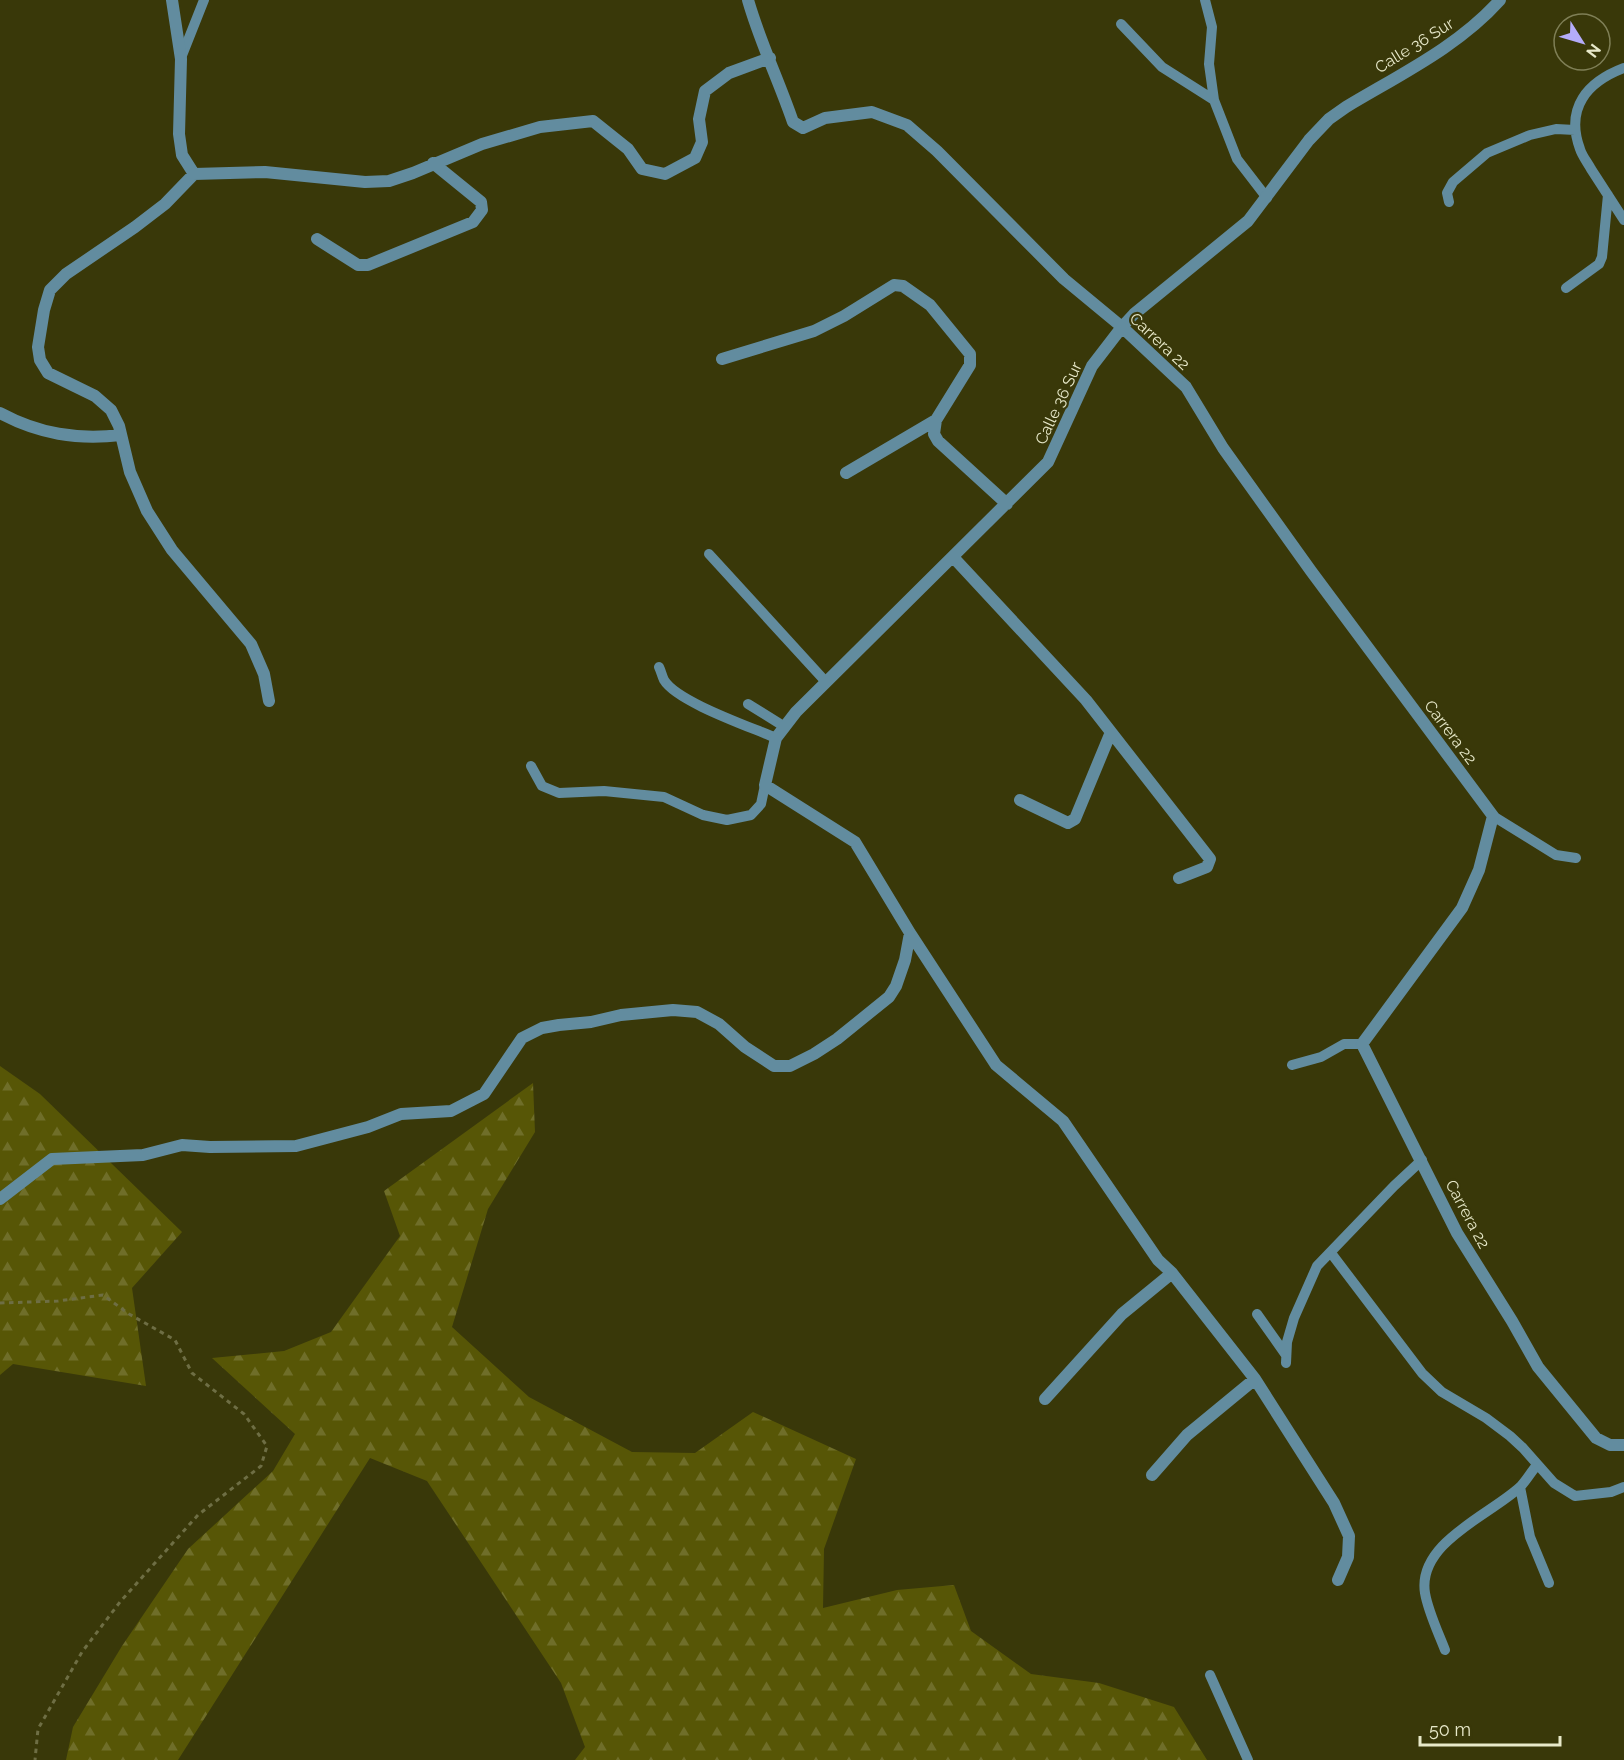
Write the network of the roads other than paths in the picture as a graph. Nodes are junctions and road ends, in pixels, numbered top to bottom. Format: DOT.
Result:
graph roads {
  1 [pos="172,0"];
  2 [pos="204,0"];
  3 [pos="748,0"];
  4 [pos="1205,0"];
  5 [pos="1500,0"];
  6 [pos="1121,24"];
  7 [pos="770,58"];
  8 [pos="181,59"];
  9 [pos="1624,68"];
  10 [pos="1214,100"];
  11 [pos="1575,130"];
  12 [pos="433,163"];
  13 [pos="194,174"];
  14 [pos="1608,195"];
  15 [pos="1267,198"];
  16 [pos="1449,202"];
  17 [pos="1624,220"];
  18 [pos="317,239"];
  19 [pos="1566,288"];
  20 [pos="1122,327"];
  21 [pos="722,359"];
  22 [pos="0,413"];
  23 [pos="936,420"];
  24 [pos="121,435"];
  25 [pos="846,473"];
  26 [pos="1007,504"];
  27 [pos="709,554"];
  28 [pos="953,557"];
  29 [pos="660,667"];
  30 [pos="826,682"];
  31 [pos="269,701"];
  32 [pos="748,704"];
  33 [pos="785,726"];
  34 [pos="1111,732"];
  35 [pos="776,738"];
  36 [pos="531,766"];
  37 [pos="765,785"];
  38 [pos="1020,800"];
  39 [pos="1493,816"];
  40 [pos="1576,858"];
  41 [pos="1179,878"];
  42 [pos="910,933"];
  43 [pos="1362,1044"];
  44 [pos="1292,1065"];
  45 [pos="1422,1160"];
  46 [pos="0,1199"];
  47 [pos="1331,1253"];
  48 [pos="1172,1273"];
  49 [pos="1257,1314"];
  50 [pos="1256,1380"];
  51 [pos="1045,1399"];
  52 [pos="1624,1445"];
  53 [pos="1537,1465"];
  54 [pos="1152,1475"];
  55 [pos="1520,1487"];
  56 [pos="1624,1487"];
  57 [pos="1338,1580"];
  58 [pos="1549,1583"];
  59 [pos="1445,1650"];
  60 [pos="1210,1675"];
  61 [pos="1248,1760"];
  1 -- 8 [label="street"];
  2 -- 8 [label="lane"];
  3 -- 7 [label="street"];
  4 -- 10 [label="lane"];
  5 -- 15 [label="street, Calle 36 Sur"];
  6 -- 10 [label="lane"];
  7 -- 12 [label="street"];
  7 -- 20 [label="street, Carrera 22"];
  8 -- 13 [label="street"];
  9 -- 11 [label="lane"];
  10 -- 15 [label="lane"];
  11 -- 14 [label="lane"];
  11 -- 16 [label="lane"];
  12 -- 13 [label="street"];
  12 -- 18 [label="street"];
  13 -- 24 [label="street"];
  14 -- 17 [label="lane"];
  14 -- 19 [label="lane"];
  15 -- 20 [label="street, Calle 36 Sur"];
  20 -- 26 [label="street, Calle 36 Sur"];
  20 -- 39 [label="street, Carrera 22"];
  21 -- 23 [label="street"];
  22 -- 24 [label="street"];
  23 -- 25 [label="street"];
  23 -- 26 [label="street"];
  24 -- 31 [label="street"];
  26 -- 28 [label="street, Calle 36 Sur"];
  27 -- 30 [label="lane"];
  28 -- 30 [label="street, Calle 36 Sur"];
  28 -- 34 [label="street"];
  29 -- 35 [label="lane"];
  30 -- 33 [label="street, Calle 36 Sur"];
  32 -- 33 [label="lane"];
  33 -- 35 [label="street, Calle 36 Sur"];
  34 -- 38 [label="street"];
  34 -- 41 [label="street"];
  35 -- 37 [label="street, Calle 36 Sur"];
  36 -- 37 [label="lane"];
  37 -- 42 [label="street"];
  39 -- 40 [label="lane"];
  39 -- 43 [label="street"];
  42 -- 46 [label="street"];
  42 -- 48 [label="street"];
  43 -- 44 [label="lane"];
  43 -- 45 [label="street, Carrera 22"];
  45 -- 47 [label="lane"];
  45 -- 52 [label="street, Carrera 22"];
  47 -- 49 [label="lane"];
  47 -- 53 [label="lane"];
  48 -- 50 [label="street"];
  48 -- 51 [label="street"];
  50 -- 54 [label="street"];
  50 -- 57 [label="street"];
  53 -- 55 [label="lane"];
  53 -- 56 [label="lane"];
  55 -- 58 [label="lane"];
  55 -- 59 [label="lane"];
  60 -- 61 [label="lane"];
}
